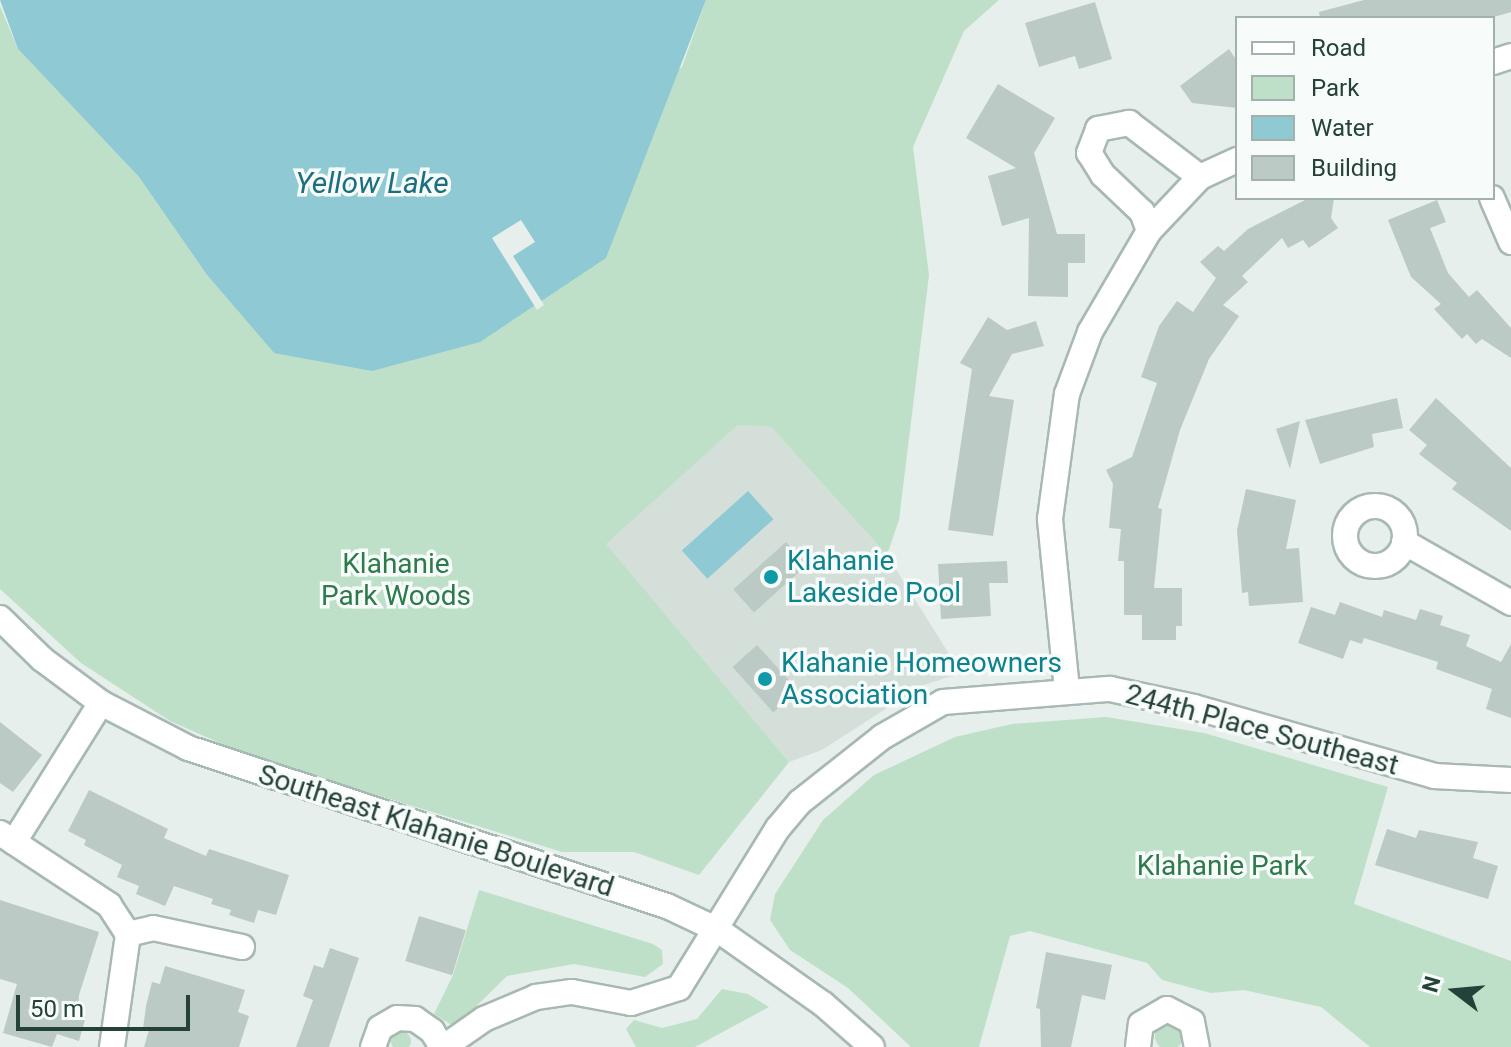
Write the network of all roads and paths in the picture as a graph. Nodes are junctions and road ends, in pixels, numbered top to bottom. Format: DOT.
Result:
graph roads {
  1 [pos="1235,161"];
  2 [pos="1200,177"];
  3 [pos="1493,200"];
  4 [pos="1149,231"];
  5 [pos="1511,242"];
  6 [pos="1404,542"];
  7 [pos="1511,603"];
  8 [pos="0,618"];
  9 [pos="1067,690"];
  10 [pos="101,703"];
  11 [pos="1511,780"];
  12 [pos="7,838"];
  13 [pos="718,930"];
  14 [pos="128,934"];
  15 [pos="242,947"];
  16 [pos="112,1047"];
  17 [pos="373,1047"];
  18 [pos="443,1047"];
  19 [pos="872,1047"];
  20 [pos="1138,1047"];
  21 [pos="1197,1047"];
  1 -- 2 [label="street"];
  2 -- 4 [label="street"];
  2 -- 4 [label="street"];
  3 -- 5 [label="street"];
  4 -- 9 [label="street"];
  6 -- 7 [label="street"];
  8 -- 10 [label="street, Southeast Klahanie Boulevard"];
  9 -- 11 [label="street, 244th Place Southeast"];
  9 -- 13 [label="street, 244th Place Southeast"];
  10 -- 12 [label="street"];
  10 -- 13 [label="street, Southeast Klahanie Boulevard"];
  12 -- 14 [label="street"];
  13 -- 18 [label="street, 244th Place Southeast"];
  13 -- 19 [label="street, Southeast Klahanie Boulevard"];
  14 -- 15 [label="street"];
  14 -- 16 [label="street"];
  17 -- 18 [label="street, 244th Place Southeast"];
  20 -- 21 [label="street"];
}
